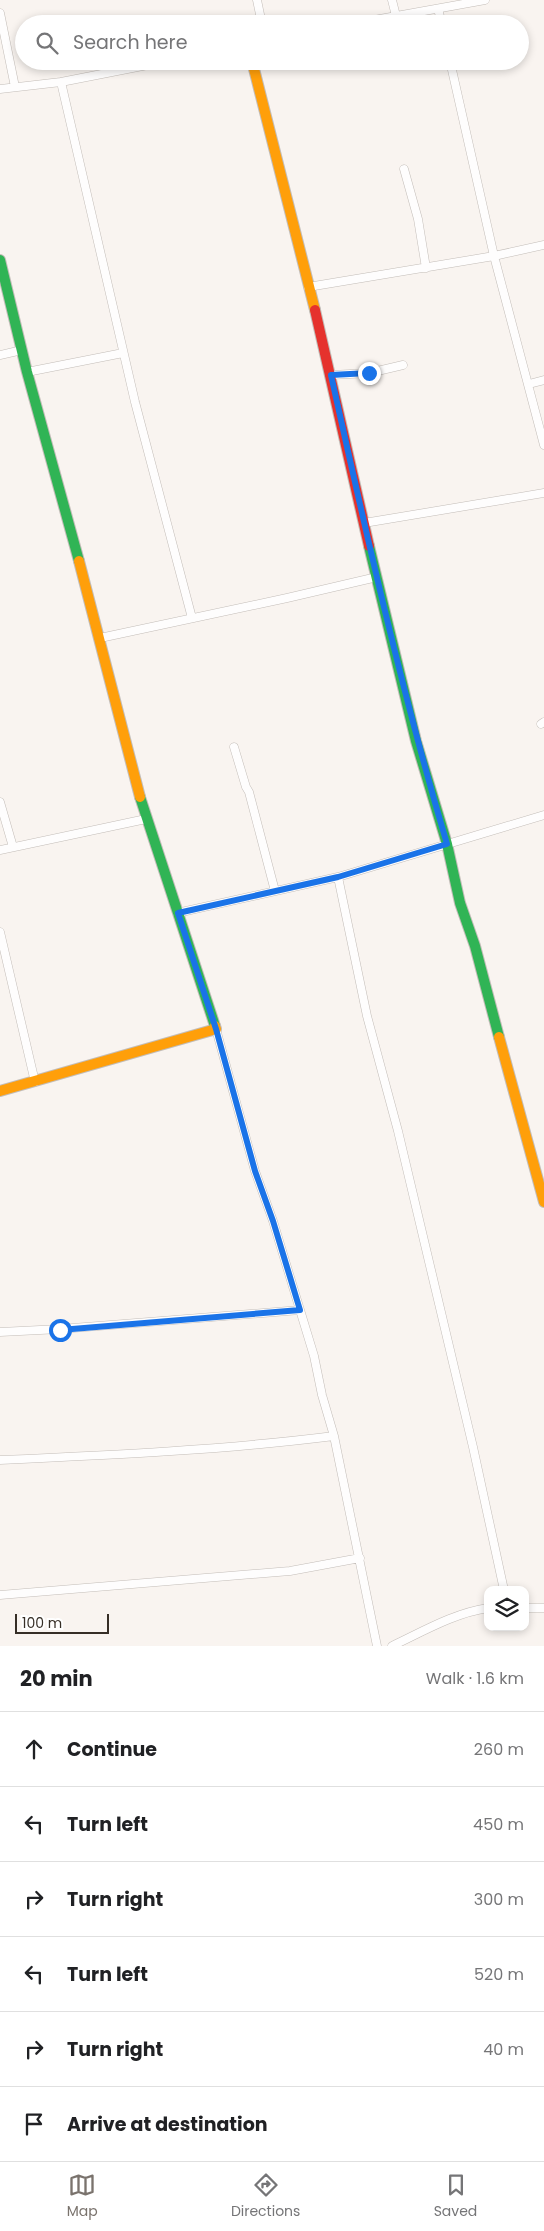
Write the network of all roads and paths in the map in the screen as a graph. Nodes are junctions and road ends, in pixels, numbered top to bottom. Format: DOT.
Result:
graph roads {
  1 [pos="257,0"];
  2 [pos="392,0"];
  3 [pos="485,0"];
  4 [pos="438,9"];
  5 [pos="0,13"];
  6 [pos="260,15"];
  7 [pos="396,15"];
  8 [pos="402,15"];
  9 [pos="440,15"];
  10 [pos="122,70"];
  11 [pos="254,70"];
  12 [pos="452,70"];
  13 [pos="61,82"];
  14 [pos="15,87"];
  15 [pos="0,89"];
  16 [pos="404,169"];
  17 [pos="544,245"];
  18 [pos="494,256"];
  19 [pos="0,260"];
  20 [pos="426,268"];
  21 [pos="308,287"];
  22 [pos="22,350"];
  23 [pos="123,353"];
  24 [pos="0,355"];
  25 [pos="402,365"];
  26 [pos="27,372"];
  27 [pos="331,375"];
  28 [pos="544,380"];
  29 [pos="529,384"];
  30 [pos="544,444"];
  31 [pos="544,493"];
  32 [pos="364,523"];
  33 [pos="377,577"];
  34 [pos="192,618"];
  35 [pos="100,638"];
  36 [pos="234,747"];
  37 [pos="0,802"];
  38 [pos="544,815"];
  39 [pos="146,819"];
  40 [pos="447,844"];
  41 [pos="13,847"];
  42 [pos="0,850"];
  43 [pos="338,877"];
  44 [pos="275,891"];
  45 [pos="178,913"];
  46 [pos="0,932"];
  47 [pos="216,1029"];
  48 [pos="35,1082"];
  49 [pos="0,1091"];
  50 [pos="544,1202"];
  51 [pos="300,1310"];
  52 [pos="0,1332"];
  53 [pos="334,1436"];
  54 [pos="0,1460"];
  55 [pos="360,1558"];
  56 [pos="503,1586"];
  57 [pos="0,1595"];
  58 [pos="529,1608"];
  59 [pos="544,1608"];
  60 [pos="484,1609"];
  61 [pos="377,1646"];
  62 [pos="392,1646"];
  1 -- 6 [label="street"];
  2 -- 7 [label="street"];
  3 -- 4 [label="street"];
  4 -- 8 [label="street"];
  4 -- 9 [label="street"];
  5 -- 14 [label="street"];
  10 -- 13 [label="street"];
  11 -- 21 [label="street"];
  12 -- 18 [label="street"];
  13 -- 14 [label="street"];
  13 -- 23 [label="street"];
  14 -- 15 [label="street"];
  16 -- 20 [label="street"];
  17 -- 18 [label="street"];
  18 -- 20 [label="street"];
  18 -- 29 [label="street"];
  19 -- 22 [label="street"];
  20 -- 21 [label="street"];
  21 -- 27 [label="street"];
  22 -- 24 [label="street"];
  22 -- 26 [label="street"];
  23 -- 26 [label="street"];
  23 -- 34 [label="street"];
  25 -- 27 [label="street"];
  26 -- 35 [label="street"];
  27 -- 32 [label="street"];
  28 -- 29 [label="street"];
  29 -- 30 [label="street"];
  31 -- 32 [label="street"];
  32 -- 33 [label="street"];
  33 -- 34 [label="street"];
  33 -- 40 [label="street"];
  34 -- 35 [label="street"];
  35 -- 39 [label="street"];
  36 -- 44 [label="street"];
  37 -- 41 [label="street"];
  38 -- 40 [label="street"];
  39 -- 41 [label="street"];
  39 -- 45 [label="street"];
  40 -- 43 [label="street"];
  40 -- 50 [label="street"];
  41 -- 42 [label="street"];
  43 -- 44 [label="street"];
  43 -- 56 [label="street"];
  44 -- 45 [label="street"];
  45 -- 47 [label="street"];
  46 -- 48 [label="street"];
  47 -- 48 [label="street"];
  47 -- 51 [label="street"];
  48 -- 49 [label="street"];
  51 -- 52 [label="street"];
  51 -- 53 [label="street"];
  53 -- 54 [label="street"];
  53 -- 55 [label="street"];
  55 -- 57 [label="street"];
  55 -- 61 [label="street"];
  58 -- 59 [label="street"];
  60 -- 62 [label="street"];
}
